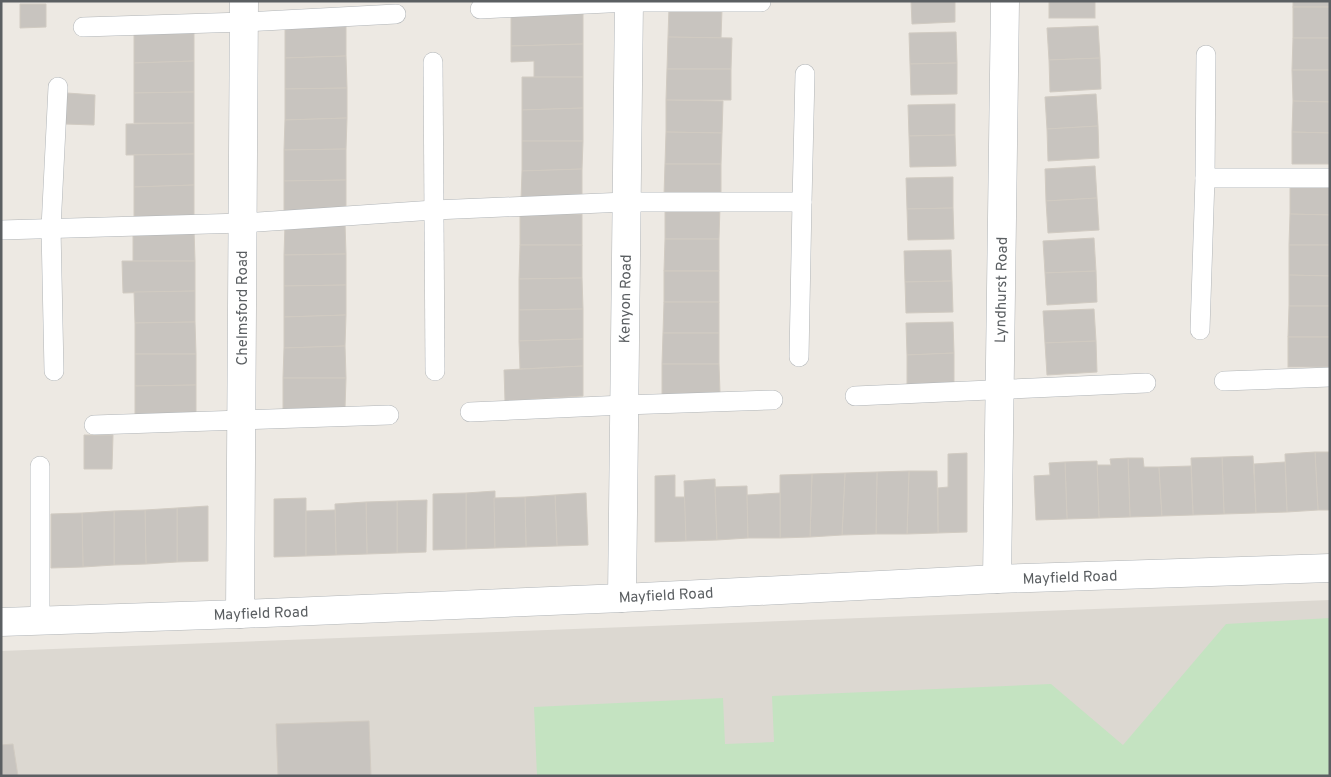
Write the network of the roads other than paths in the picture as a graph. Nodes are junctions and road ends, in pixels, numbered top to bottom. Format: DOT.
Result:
graph roads {
  1 [pos="1005,1"];
  2 [pos="629,2"];
  3 [pos="761,2"];
  4 [pos="480,10"];
  5 [pos="244,12"];
  6 [pos="396,14"];
  7 [pos="83,27"];
  8 [pos="1206,55"];
  9 [pos="433,62"];
  10 [pos="805,74"];
  11 [pos="58,87"];
  12 [pos="1204,178"];
  13 [pos="1330,178"];
  14 [pos="626,202"];
  15 [pos="802,202"];
  16 [pos="434,210"];
  17 [pos="243,223"];
  18 [pos="51,228"];
  19 [pos="1,230"];
  20 [pos="1200,330"];
  21 [pos="799,357"];
  22 [pos="54,371"];
  23 [pos="435,371"];
  24 [pos="1330,377"];
  25 [pos="1224,381"];
  26 [pos="1146,383"];
  27 [pos="999,390"];
  28 [pos="855,396"];
  29 [pos="773,400"];
  30 [pos="624,405"];
  31 [pos="470,412"];
  32 [pos="389,415"];
  33 [pos="242,420"];
  34 [pos="94,425"];
  35 [pos="40,466"];
  36 [pos="1330,568"];
  37 [pos="997,579"];
  38 [pos="622,598"];
  39 [pos="240,614"];
  40 [pos="40,621"];
  41 [pos="1,622"];
  1 -- 27 [label="street, Lyndhurst Road"];
  2 -- 3 [label="lane"];
  2 -- 4 [label="lane"];
  2 -- 14 [label="street, Kenyon Road"];
  5 -- 6 [label="lane"];
  5 -- 7 [label="lane"];
  5 -- 17 [label="street, Chelmsford Road"];
  8 -- 12 [label="lane"];
  9 -- 16 [label="lane"];
  10 -- 15 [label="lane"];
  11 -- 18 [label="lane"];
  12 -- 13 [label="lane"];
  12 -- 20 [label="lane"];
  14 -- 15 [label="lane"];
  14 -- 16 [label="lane"];
  14 -- 30 [label="street, Kenyon Road"];
  15 -- 21 [label="lane"];
  16 -- 17 [label="lane"];
  16 -- 23 [label="lane"];
  17 -- 18 [label="lane"];
  17 -- 33 [label="street, Chelmsford Road"];
  18 -- 19 [label="lane"];
  18 -- 22 [label="lane"];
  24 -- 25 [label="lane"];
  26 -- 27 [label="lane"];
  27 -- 28 [label="lane"];
  27 -- 37 [label="street, Lyndhurst Road"];
  29 -- 30 [label="lane"];
  30 -- 31 [label="lane"];
  30 -- 38 [label="street, Kenyon Road"];
  32 -- 33 [label="lane"];
  33 -- 34 [label="lane"];
  33 -- 39 [label="street, Chelmsford Road"];
  35 -- 40 [label="lane"];
  36 -- 37 [label="street, Mayfield Road"];
  37 -- 38 [label="street, Mayfield Road"];
  38 -- 39 [label="street, Mayfield Road"];
  39 -- 40 [label="street, Mayfield Road"];
  40 -- 41 [label="street, Mayfield Road"];
}
